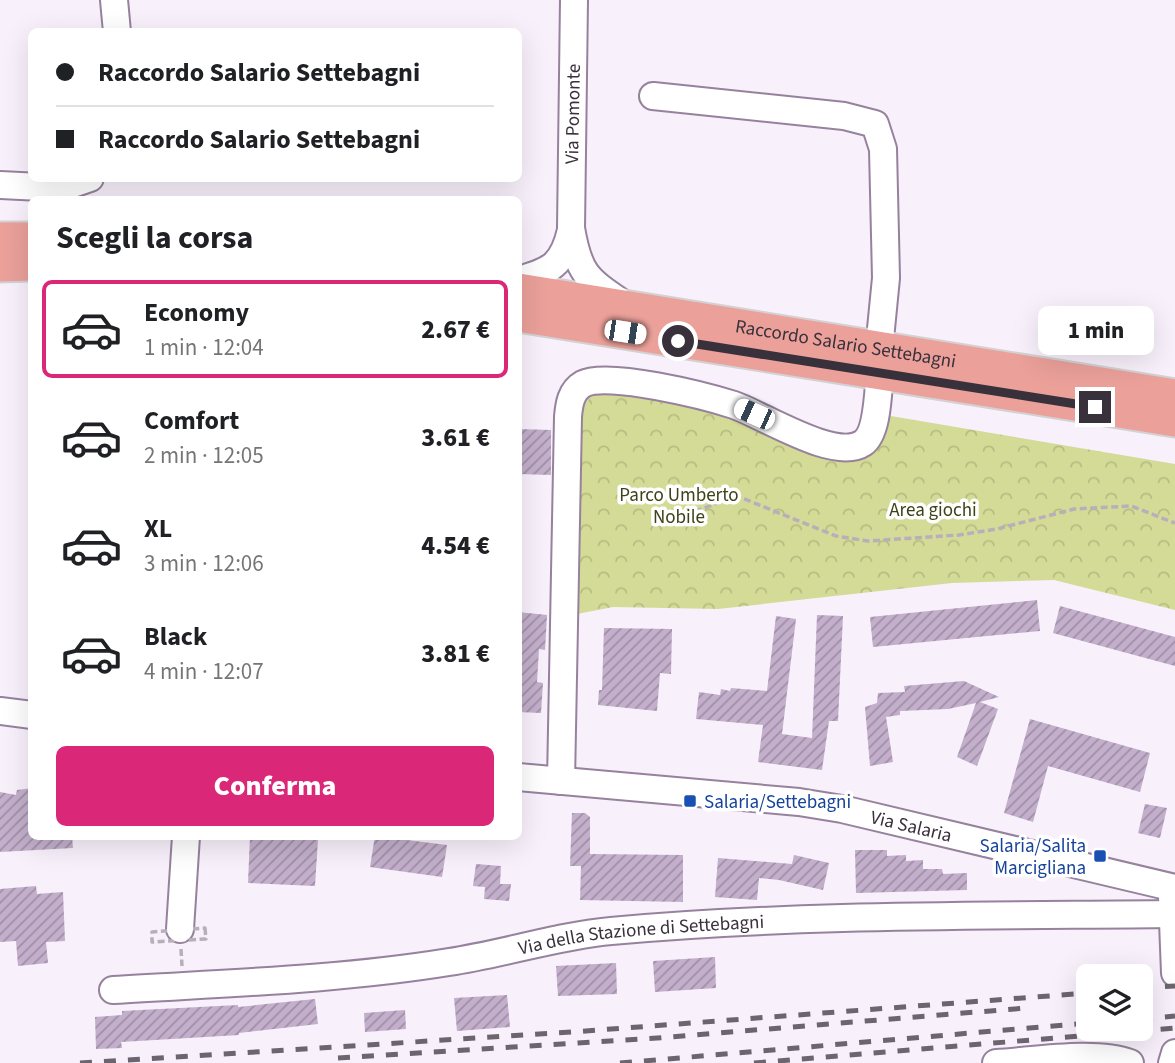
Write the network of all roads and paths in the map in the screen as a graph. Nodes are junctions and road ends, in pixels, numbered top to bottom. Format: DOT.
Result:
graph roads {
  1 [pos="114,0"];
  2 [pos="573,0"];
  3 [pos="117,28"];
  4 [pos="653,96"];
  5 [pos="78,182"];
  6 [pos="0,185"];
  7 [pos="571,228"];
  8 [pos="0,239"];
  9 [pos="28,239"];
  10 [pos="28,264"];
  11 [pos="0,265"];
  12 [pos="522,280"];
  13 [pos="522,291"];
  14 [pos="629,307"];
  15 [pos="522,315"];
  16 [pos="880,360"];
  17 [pos="1175,396"];
  18 [pos="1175,420"];
  19 [pos="685,515"];
  20 [pos="1175,523"];
  21 [pos="0,711"];
  22 [pos="28,714"];
  23 [pos="522,777"];
  24 [pos="561,781"];
  25 [pos="186,840"];
  26 [pos="1173,888"];
  27 [pos="1172,914"];
  28 [pos="180,929"];
  29 [pos="1175,972"];
  30 [pos="113,990"];
  31 [pos="1175,1053"];
  32 [pos="1095,1060"];
  33 [pos="996,1063"];
  34 [pos="1130,1063"];
  35 [pos="1172,1063"];
  1 -- 3 [label="street"];
  2 -- 7 [label="street, Via Pomonte"];
  4 -- 16 [label="street"];
  5 -- 6 [label="street"];
  7 -- 12 [label="street, Via Pomonte"];
  7 -- 14 [label="street, Via Pomonte"];
  8 -- 9 [label="main road"];
  10 -- 11 [label="main road"];
  13 -- 14 [label="main road, Raccordo Salario Settebagni"];
  14 -- 16 [label="main road, Raccordo Salario Settebagni"];
  15 -- 16 [label="main road, Raccordo Salario Settebagni"];
  16 -- 17 [label="main road, Raccordo Salario Settebagni"];
  16 -- 18 [label="main road, Raccordo Salario Settebagni"];
  16 -- 24 [label="street"];
  19 -- 20 [label="path"];
  21 -- 22 [label="street"];
  23 -- 24 [label="street, Via Salaria"];
  24 -- 26 [label="street, Via Salaria"];
  25 -- 28 [label="street"];
  26 -- 27 [label="street"];
  27 -- 29 [label="street"];
  27 -- 30 [label="street, Via della Stazione di Settebagni"];
  31 -- 35 [label="street"];
  32 -- 33 [label="street"];
  32 -- 34 [label="street"];
}
